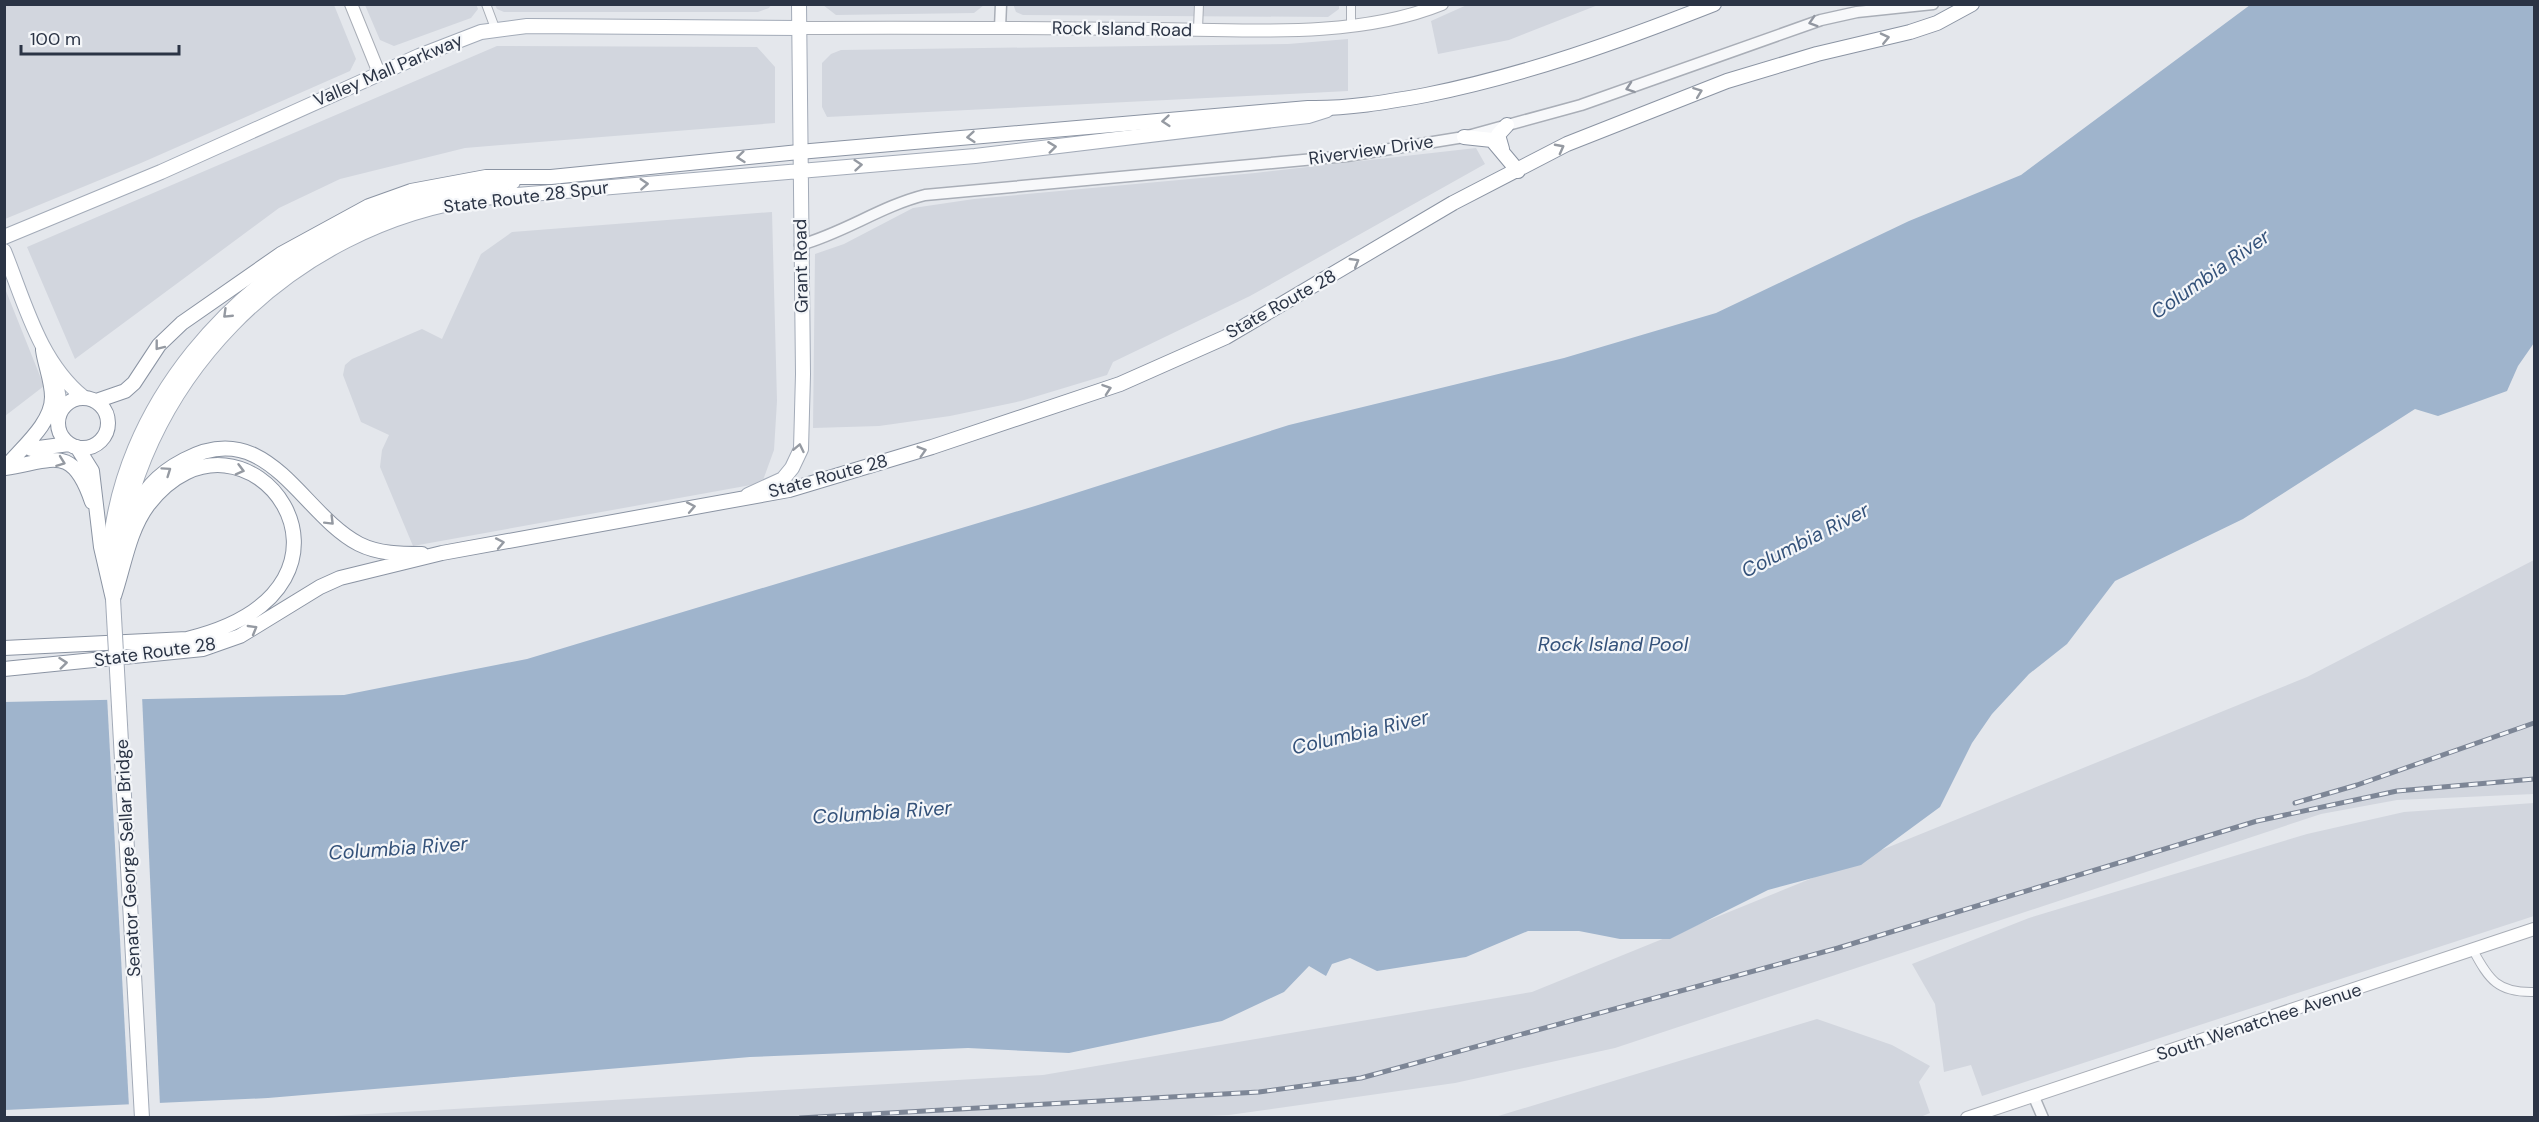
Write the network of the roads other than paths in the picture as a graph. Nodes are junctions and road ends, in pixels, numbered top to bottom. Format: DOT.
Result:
graph roads {
  1 [pos="351,4"];
  2 [pos="486,4"];
  3 [pos="799,4"];
  4 [pos="1000,4"];
  5 [pos="1199,4"];
  6 [pos="1351,4"];
  7 [pos="1442,4"];
  8 [pos="1714,4"];
  9 [pos="1933,4"];
  10 [pos="1956,4"];
  11 [pos="1972,4"];
  12 [pos="1937,23"];
  13 [pos="1351,26"];
  14 [pos="495,28"];
  15 [pos="799,28"];
  16 [pos="1000,28"];
  17 [pos="1198,29"];
  18 [pos="379,74"];
  19 [pos="1329,109"];
  20 [pos="1507,125"];
  21 [pos="1464,137"];
  22 [pos="1502,149"];
  23 [pos="799,152"];
  24 [pos="800,170"];
  25 [pos="1518,171"];
  26 [pos="551,177"];
  27 [pos="4,237"];
  28 [pos="800,245"];
  29 [pos="4,251"];
  30 [pos="272,283"];
  31 [pos="46,355"];
  32 [pos="89,399"];
  33 [pos="59,415"];
  34 [pos="73,445"];
  35 [pos="31,449"];
  36 [pos="5,468"];
  37 [pos="743,497"];
  38 [pos="97,516"];
  39 [pos="442,553"];
  40 [pos="113,598"];
  41 [pos="4,648"];
  42 [pos="4,669"];
  43 [pos="2535,929"];
  44 [pos="2473,950"];
  45 [pos="2535,992"];
  46 [pos="2034,1097"];
  47 [pos="142,1118"];
  48 [pos="1967,1118"];
  49 [pos="2043,1118"];
  1 -- 18 [label="main road"];
  2 -- 14 [label="street"];
  3 -- 15 [label="main road, Grant Road"];
  4 -- 16 [label="street"];
  5 -- 17 [label="street"];
  6 -- 13 [label="street"];
  7 -- 13 [label="main road, Rock Island Road"];
  8 -- 19 [label="main road"];
  9 -- 20 [label="street, Riverview Drive, one-way"];
  10 -- 12 [label="main road"];
  11 -- 12 [label="main road, State Route 28"];
  25 -- 12 [label="main road, State Route 28, one-way"];
  13 -- 17 [label="main road, Rock Island Road"];
  14 -- 15 [label="main road, Valley Mall Parkway"];
  14 -- 18 [label="main road, Valley Mall Parkway"];
  15 -- 16 [label="main road, Rock Island Road"];
  15 -- 23 [label="main road, Grant Road"];
  16 -- 17 [label="main road, Rock Island Road"];
  18 -- 27 [label="main road, Valley Mall Parkway"];
  19 -- 23 [label="main road, one-way"];
  24 -- 19 [label="main road, State Route 28 Spur, one-way"];
  20 -- 21 [label="street, Riverview Drive"];
  20 -- 22 [label="main road"];
  21 -- 22 [label="main road"];
  21 -- 28 [label="street, Riverview Drive"];
  22 -- 25 [label="main road"];
  23 -- 24 [label="main road, Grant Road"];
  23 -- 26 [label="main road, one-way"];
  24 -- 28 [label="main road, Grant Road"];
  30 -- 24 [label="main road, State Route 28 Spur, one-way"];
  37 -- 25 [label="main road, State Route 28, one-way"];
  26 -- 30 [label="main road, State Route 28 Spur"];
  26 -- 32 [label="main road, one-way"];
  37 -- 28 [label="main road, Grant Road, one-way"];
  29 -- 31 [label="main road"];
  30 -- 40 [label="main road"];
  31 -- 32 [label="main road"];
  31 -- 33 [label="main road"];
  31 -- 36 [label="main road"];
  32 -- 33 [label="main road"];
  32 -- 34 [label="main road"];
  33 -- 34 [label="main road"];
  33 -- 35 [label="main road"];
  34 -- 35 [label="main road"];
  34 -- 38 [label="main road"];
  35 -- 36 [label="main road"];
  36 -- 38 [label="main road, one-way"];
  39 -- 37 [label="main road, State Route 28, one-way"];
  38 -- 40 [label="main road"];
  40 -- 39 [label="main road, one-way"];
  42 -- 39 [label="main road, State Route 28, one-way"];
  40 -- 41 [label="main road, one-way"];
  40 -- 47 [label="main road, Senator George Sellar Bridge, bridge"];
  43 -- 44 [label="main road, South Wenatchee Avenue"];
  44 -- 45 [label="street"];
  44 -- 46 [label="main road, South Wenatchee Avenue"];
  46 -- 48 [label="main road, South Wenatchee Avenue"];
  46 -- 49 [label="street"];
}
